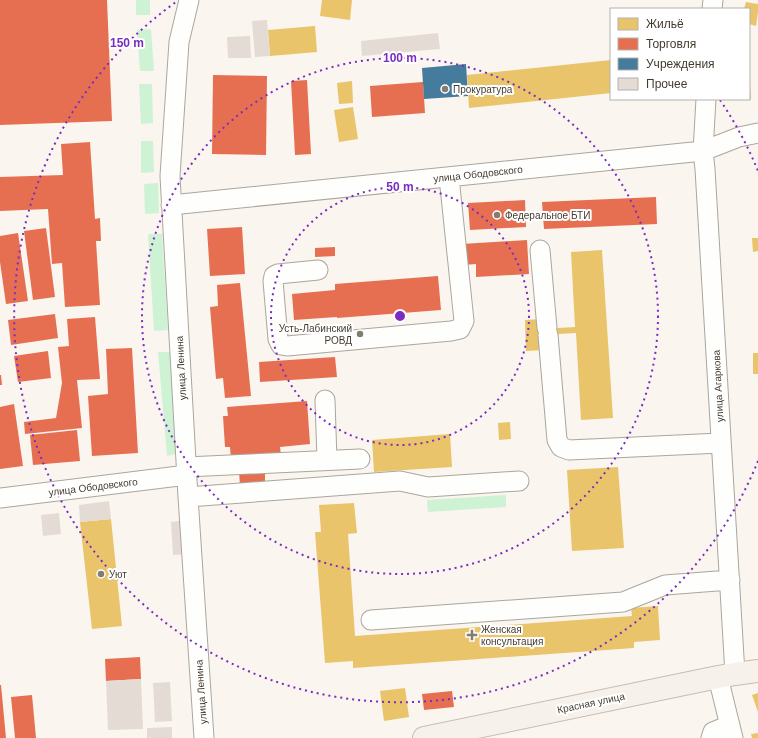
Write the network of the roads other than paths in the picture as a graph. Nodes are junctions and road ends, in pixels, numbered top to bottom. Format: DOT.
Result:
graph roads {
  1 [pos="189,0"];
  2 [pos="706,100"];
  3 [pos="758,133"];
  4 [pos="703,151"];
  5 [pos="449,177"];
  6 [pos="171,205"];
  7 [pos="540,250"];
  8 [pos="318,270"];
  9 [pos="325,400"];
  10 [pos="721,443"];
  11 [pos="360,458"];
  12 [pos="327,460"];
  13 [pos="187,471"];
  14 [pos="519,481"];
  15 [pos="188,497"];
  16 [pos="0,498"];
  17 [pos="730,580"];
  18 [pos="372,620"];
  19 [pos="758,671"];
  20 [pos="726,676"];
  21 [pos="731,732"];
  22 [pos="204,738"];
  23 [pos="424,738"];
  24 [pos="711,738"];
  1 -- 6 [label="street, улица Ленина"];
  2 -- 4 [label="street, улица Агаркова"];
  3 -- 4 [label="street, улица Ободовского"];
  4 -- 5 [label="street, улица Ободовского"];
  4 -- 10 [label="street, улица Агаркова"];
  5 -- 6 [label="street, улица Ободовского"];
  5 -- 8 [label="street"];
  6 -- 13 [label="street, улица Ленина"];
  7 -- 10 [label="street"];
  9 -- 12 [label="street"];
  10 -- 17 [label="street, улица Агаркова"];
  11 -- 12 [label="street, улица Ободовского"];
  12 -- 13 [label="street, улица Ободовского"];
  13 -- 15 [label="street, улица Ленина"];
  13 -- 16 [label="street, улица Ободовского"];
  14 -- 15 [label="street"];
  15 -- 22 [label="street, улица Ленина"];
  17 -- 18 [label="street"];
  17 -- 20 [label="street, улица Агаркова"];
  19 -- 20 [label="main road, Красная улица"];
  20 -- 21 [label="street, улица Агаркова"];
  20 -- 23 [label="main road, Красная улица"];
  21 -- 24 [label="street"];
}
